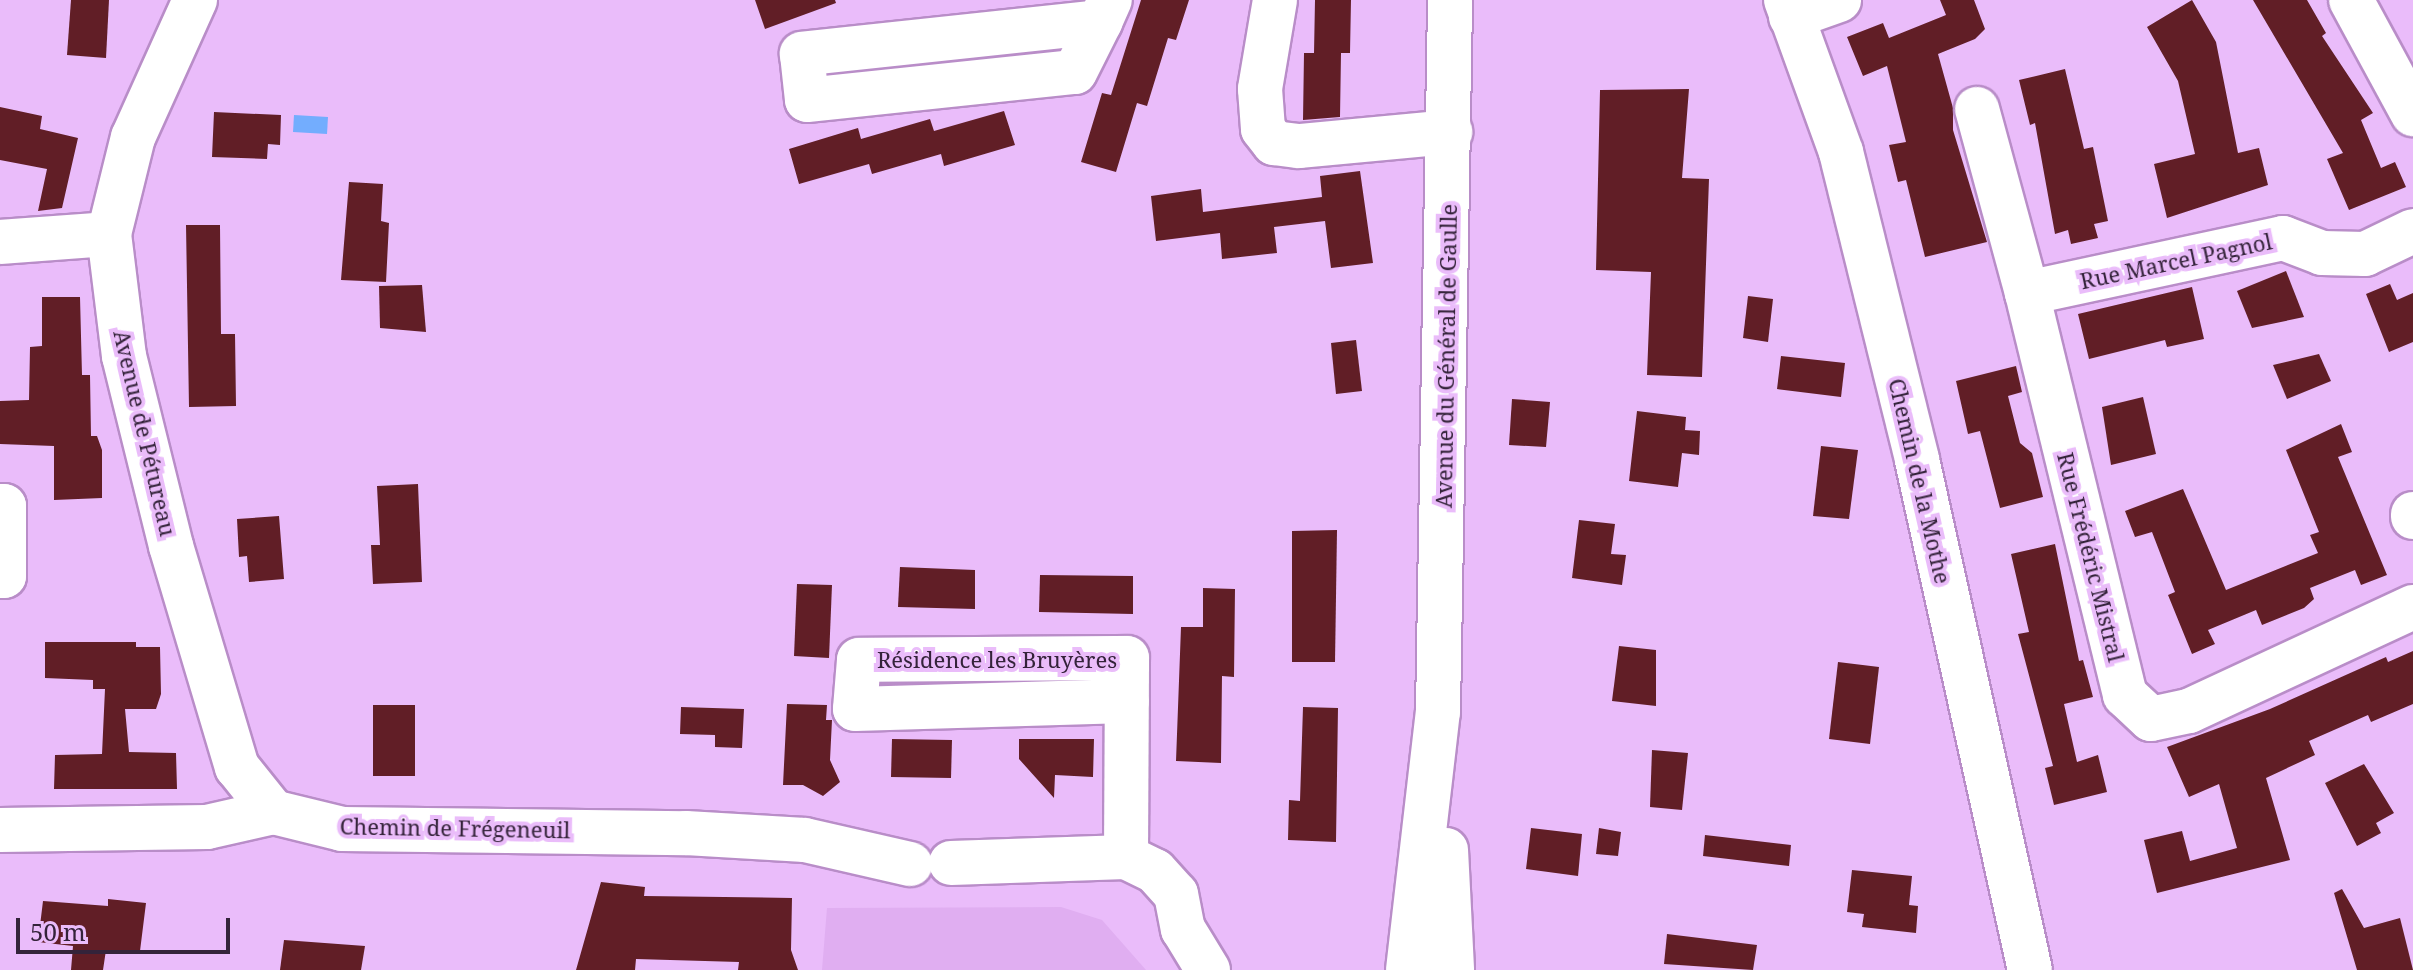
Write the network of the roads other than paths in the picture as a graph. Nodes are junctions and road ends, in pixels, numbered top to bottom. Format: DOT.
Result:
graph roads {
  1 [pos="195,0"];
  2 [pos="1275,0"];
  3 [pos="1450,0"];
  4 [pos="1839,0"];
  5 [pos="2351,0"];
  6 [pos="1788,8"];
  7 [pos="1105,11"];
  8 [pos="1977,109"];
  9 [pos="2413,114"];
  10 [pos="1450,132"];
  11 [pos="2413,231"];
  12 [pos="109,234"];
  13 [pos="0,242"];
  14 [pos="2027,293"];
  15 [pos="0,506"];
  16 [pos="0,576"];
  17 [pos="2413,607"];
  18 [pos="1127,701"];
  19 [pos="1438,712"];
  20 [pos="273,812"];
  21 [pos="0,830"];
  22 [pos="1126,857"];
  23 [pos="1208,970"];
  24 [pos="1408,970"];
  25 [pos="1452,970"];
  26 [pos="2030,970"];
  1 -- 12 [label="street, Avenue de Pétureau"];
  2 -- 10 [label="street"];
  3 -- 10 [label="street, Avenue du Général de Gaulle"];
  4 -- 6 [label="street"];
  5 -- 9 [label="street"];
  6 -- 26 [label="street, Chemin de la Mothe"];
  7 -- 7 [label="street"];
  8 -- 14 [label="street, Rue Frédéric Mistral"];
  10 -- 19 [label="street, Avenue du Général de Gaulle"];
  11 -- 14 [label="street, Rue Marcel Pagnol"];
  12 -- 13 [label="street"];
  12 -- 20 [label="street, Avenue de Pétureau"];
  14 -- 17 [label="street, Rue Frédéric Mistral"];
  15 -- 16 [label="street"];
  18 -- 18 [label="street, Résidence les Bruyères"];
  18 -- 22 [label="street, Résidence les Bruyères"];
  19 -- 24 [label="street, Avenue du Général de Gaulle"];
  19 -- 25 [label="street, Avenue du Général de Gaulle"];
  20 -- 21 [label="street, Chemin de Frégeneuil"];
  20 -- 22 [label="street, Chemin de Frégeneuil"];
  22 -- 23 [label="street"];
}
